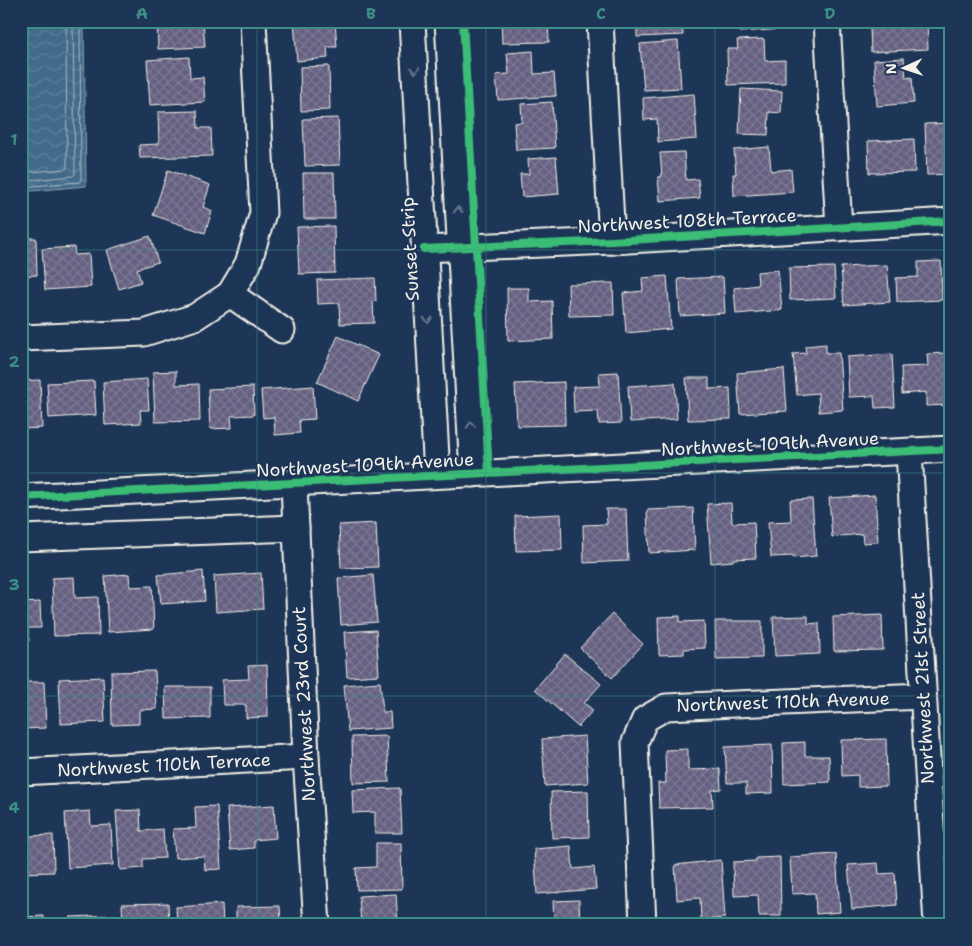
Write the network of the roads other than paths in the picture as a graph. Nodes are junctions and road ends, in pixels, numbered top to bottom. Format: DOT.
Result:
graph roads {
  1 [pos="253,21"];
  2 [pos="412,21"];
  3 [pos="448,21"];
  4 [pos="600,21"];
  5 [pos="827,21"];
  6 [pos="951,221"];
  7 [pos="838,228"];
  8 [pos="612,241"];
  9 [pos="460,248"];
  10 [pos="424,249"];
  11 [pos="230,294"];
  12 [pos="282,330"];
  13 [pos="21,338"];
  14 [pos="951,449"];
  15 [pos="909,452"];
  16 [pos="473,474"];
  17 [pos="437,475"];
  18 [pos="294,484"];
  19 [pos="21,497"];
  20 [pos="296,528"];
  21 [pos="21,538"];
  22 [pos="923,696"];
  23 [pos="306,757"];
  24 [pos="21,772"];
  25 [pos="317,925"];
  26 [pos="643,925"];
  27 [pos="937,925"];
  1 -- 11 [label="street"];
  2 -- 10 [label="street, Sunset Strip, one-way"];
  9 -- 3 [label="street, one-way"];
  4 -- 8 [label="street"];
  5 -- 7 [label="street"];
  6 -- 7 [label="street, Northwest 108th Terrace"];
  7 -- 8 [label="street, Northwest 108th Terrace"];
  8 -- 9 [label="street, Northwest 108th Terrace"];
  9 -- 10 [label="street, Northwest 108th Terrace"];
  16 -- 9 [label="street, one-way"];
  10 -- 17 [label="street, Sunset Strip, one-way"];
  11 -- 12 [label="street"];
  11 -- 13 [label="street"];
  14 -- 15 [label="street, Northwest 109th Avenue"];
  15 -- 16 [label="street, Northwest 109th Avenue"];
  15 -- 22 [label="street, Northwest 21st Street"];
  16 -- 17 [label="street, Northwest 109th Avenue"];
  17 -- 18 [label="street, Northwest 109th Avenue"];
  18 -- 19 [label="street, Northwest 109th Avenue"];
  18 -- 20 [label="street, Northwest 23rd Court"];
  20 -- 21 [label="street"];
  20 -- 23 [label="street, Northwest 23rd Court"];
  22 -- 26 [label="street, Northwest 110th Avenue"];
  22 -- 27 [label="street, Northwest 21st Street"];
  23 -- 24 [label="street, Northwest 110th Terrace"];
  23 -- 25 [label="street, Northwest 23rd Court"];
}
